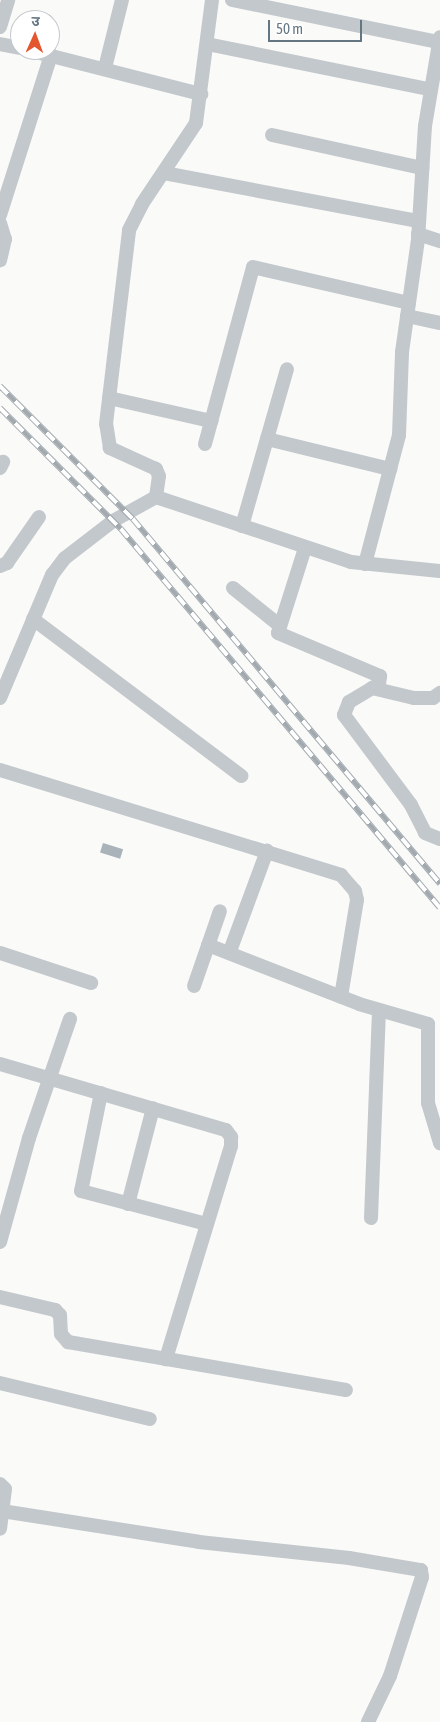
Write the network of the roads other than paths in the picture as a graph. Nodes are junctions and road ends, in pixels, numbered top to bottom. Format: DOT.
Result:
graph roads {
  1 [pos="8,0"];
  2 [pos="122,0"];
  3 [pos="212,0"];
  4 [pos="232,0"];
  5 [pos="0,27"];
  6 [pos="439,40"];
  7 [pos="207,44"];
  8 [pos="60,57"];
  9 [pos="49,60"];
  10 [pos="105,68"];
  11 [pos="429,89"];
  12 [pos="201,94"];
  13 [pos="272,135"];
  14 [pos="422,168"];
  15 [pos="164,173"];
  16 [pos="0,215"];
  17 [pos="0,223"];
  18 [pos="419,228"];
  19 [pos="440,241"];
  20 [pos="0,260"];
  21 [pos="408,309"];
  22 [pos="440,324"];
  23 [pos="287,369"];
  24 [pos="109,398"];
  25 [pos="211,421"];
  26 [pos="267,439"];
  27 [pos="205,444"];
  28 [pos="390,469"];
  29 [pos="156,497"];
  30 [pos="39,516"];
  31 [pos="242,526"];
  32 [pos="305,548"];
  33 [pos="365,564"];
  34 [pos="0,566"];
  35 [pos="440,571"];
  36 [pos="233,588"];
  37 [pos="33,619"];
  38 [pos="279,625"];
  39 [pos="372,688"];
  40 [pos="440,692"];
  41 [pos="0,695"];
  42 [pos="0,770"];
  43 [pos="241,776"];
  44 [pos="440,839"];
  45 [pos="267,851"];
  46 [pos="220,911"];
  47 [pos="208,944"];
  48 [pos="230,951"];
  49 [pos="0,953"];
  50 [pos="91,983"];
  51 [pos="194,986"];
  52 [pos="341,997"];
  53 [pos="379,1011"];
  54 [pos="70,1019"];
  55 [pos="0,1064"];
  56 [pos="50,1077"];
  57 [pos="101,1093"];
  58 [pos="153,1108"];
  59 [pos="440,1143"];
  60 [pos="128,1204"];
  61 [pos="371,1218"];
  62 [pos="207,1224"];
  63 [pos="0,1242"];
  64 [pos="0,1297"];
  65 [pos="166,1359"];
  66 [pos="0,1383"];
  67 [pos="346,1390"];
  68 [pos="150,1419"];
  69 [pos="0,1484"];
  70 [pos="2,1511"];
  71 [pos="0,1528"];
  72 [pos="368,1722"];
  1 -- 5 [label="street"];
  2 -- 10 [label="street"];
  3 -- 7 [label="street"];
  4 -- 6 [label="street"];
  6 -- 11 [label="street"];
  7 -- 11 [label="street"];
  7 -- 12 [label="street"];
  8 -- 10 [label="street"];
  9 -- 16 [label="street"];
  10 -- 12 [label="street"];
  11 -- 14 [label="street"];
  12 -- 15 [label="street"];
  13 -- 14 [label="street"];
  14 -- 18 [label="street"];
  15 -- 18 [label="street"];
  15 -- 24 [label="street"];
  17 -- 20 [label="street"];
  18 -- 19 [label="street"];
  18 -- 21 [label="street"];
  21 -- 22 [label="street"];
  21 -- 25 [label="street"];
  21 -- 28 [label="street"];
  23 -- 26 [label="street"];
  24 -- 25 [label="street"];
  24 -- 29 [label="street"];
  25 -- 27 [label="street"];
  26 -- 28 [label="street"];
  26 -- 31 [label="street"];
  28 -- 33 [label="street"];
  29 -- 31 [label="street"];
  29 -- 37 [label="street"];
  30 -- 34 [label="street"];
  31 -- 32 [label="street"];
  32 -- 33 [label="street"];
  32 -- 38 [label="street"];
  33 -- 35 [label="street"];
  36 -- 38 [label="street"];
  37 -- 41 [label="street"];
  37 -- 43 [label="street"];
  38 -- 39 [label="street"];
  39 -- 40 [label="street"];
  39 -- 44 [label="street"];
  42 -- 45 [label="street"];
  45 -- 48 [label="street"];
  45 -- 52 [label="street"];
  46 -- 47 [label="street"];
  47 -- 48 [label="street"];
  47 -- 51 [label="street"];
  48 -- 52 [label="street"];
  49 -- 50 [label="street"];
  52 -- 53 [label="street"];
  53 -- 59 [label="street"];
  53 -- 61 [label="street"];
  54 -- 56 [label="street"];
  55 -- 56 [label="street"];
  56 -- 57 [label="street"];
  56 -- 63 [label="street"];
  57 -- 58 [label="street"];
  57 -- 60 [label="street"];
  58 -- 60 [label="street"];
  58 -- 62 [label="street"];
  60 -- 62 [label="street"];
  62 -- 65 [label="street"];
  64 -- 65 [label="street"];
  65 -- 67 [label="street"];
  66 -- 68 [label="street"];
  69 -- 70 [label="street"];
  70 -- 71 [label="street"];
  70 -- 72 [label="street"];
}
